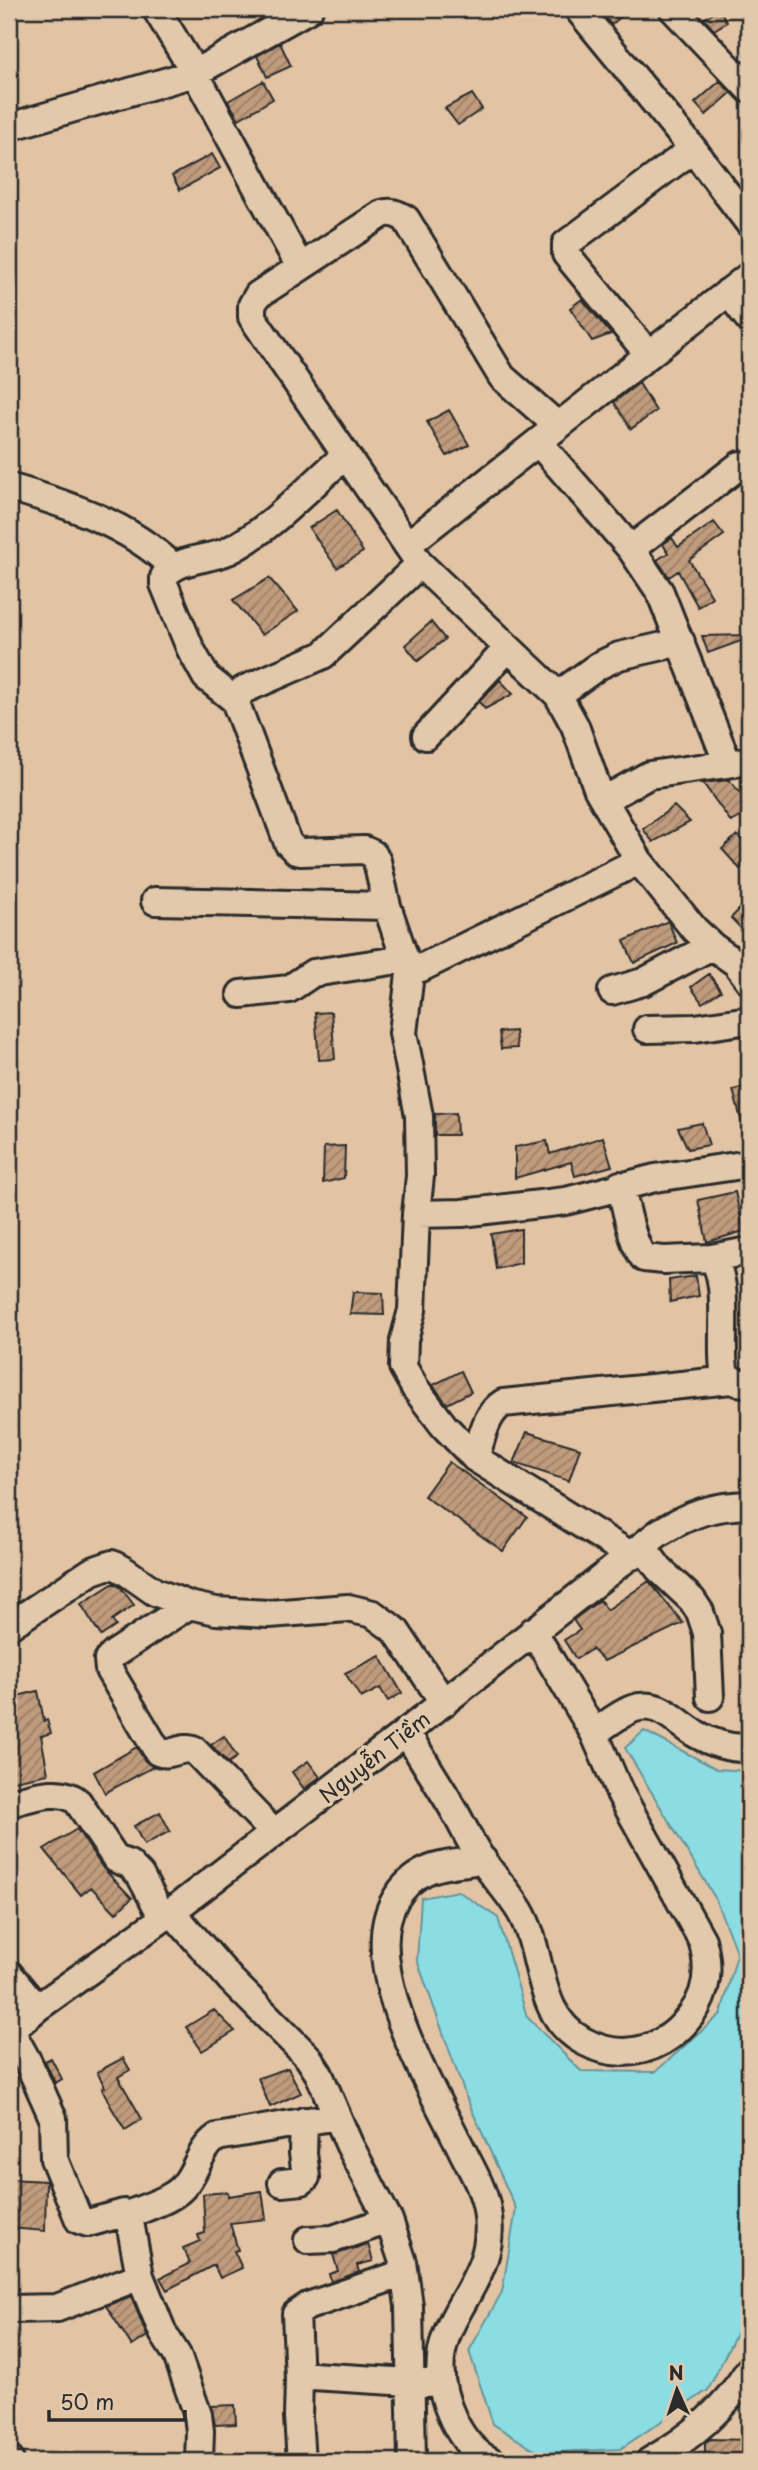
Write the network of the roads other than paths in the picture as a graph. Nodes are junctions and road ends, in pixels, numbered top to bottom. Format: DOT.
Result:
graph roads {
  1 [pos="156,9"];
  2 [pos="309,9"];
  3 [pos="578,9"];
  4 [pos="673,9"];
  5 [pos="195,73"];
  6 [pos="749,89"];
  7 [pos="9,128"];
  8 [pos="693,149"];
  9 [pos="749,223"];
  10 [pos="300,267"];
  11 [pos="749,276"];
  12 [pos="728,292"];
  13 [pos="749,318"];
  14 [pos="649,355"];
  15 [pos="548,434"];
  16 [pos="346,455"];
  17 [pos="740,465"];
  18 [pos="9,487"];
  19 [pos="631,549"];
  20 [pos="413,555"];
  21 [pos="173,567"];
  22 [pos="681,642"];
  23 [pos="508,648"];
  24 [pos="558,695"];
  25 [pos="237,702"];
  26 [pos="426,736"];
  27 [pos="739,763"];
  28 [pos="604,800"];
  29 [pos="639,861"];
  30 [pos="155,901"];
  31 [pos="387,906"];
  32 [pos="712,946"];
  33 [pos="408,962"];
  34 [pos="749,980"];
  35 [pos="612,991"];
  36 [pos="241,994"];
  37 [pos="749,1020"];
  38 [pos="647,1029"];
  39 [pos="749,1164"];
  40 [pos="620,1185"];
  41 [pos="416,1214"];
  42 [pos="749,1251"];
  43 [pos="711,1258"];
  44 [pos="740,1382"];
  45 [pos="475,1458"];
  46 [pos="749,1505"];
  47 [pos="637,1551"];
  48 [pos="190,1605"];
  49 [pos="9,1626"];
  50 [pos="533,1631"];
  51 [pos="710,1697"];
  52 [pos="444,1703"];
  53 [pos="406,1732"];
  54 [pos="594,1732"];
  55 [pos="749,1748"];
  56 [pos="9,1803"];
  57 [pos="274,1833"];
  58 [pos="482,1860"];
  59 [pos="167,1915"];
  60 [pos="9,1973"];
  61 [pos="37,2008"];
  62 [pos="10,2032"];
  63 [pos="337,2116"];
  64 [pos="304,2121"];
  65 [pos="282,2183"];
  66 [pos="127,2215"];
  67 [pos="389,2220"];
  68 [pos="307,2240"];
  69 [pos="404,2273"];
  70 [pos="140,2276"];
  71 [pos="9,2309"];
  72 [pos="749,2370"];
  73 [pos="299,2379"];
  74 [pos="409,2383"];
  75 [pos="440,2383"];
  76 [pos="199,2461"];
  77 [pos="301,2461"];
  78 [pos="412,2461"];
  79 [pos="491,2461"];
  80 [pos="650,2461"];
  1 -- 5 [label="street"];
  2 -- 5 [label="street"];
  3 -- 8 [label="street"];
  4 -- 6 [label="street"];
  5 -- 7 [label="street"];
  5 -- 10 [label="street"];
  8 -- 9 [label="street"];
  8 -- 14 [label="street"];
  10 -- 15 [label="street"];
  10 -- 16 [label="street"];
  11 -- 12 [label="street"];
  12 -- 13 [label="street"];
  12 -- 14 [label="street"];
  14 -- 15 [label="street"];
  15 -- 19 [label="street"];
  15 -- 20 [label="street"];
  16 -- 20 [label="street"];
  16 -- 21 [label="street"];
  17 -- 19 [label="street"];
  18 -- 21 [label="street"];
  19 -- 22 [label="street"];
  20 -- 23 [label="street"];
  20 -- 25 [label="street"];
  21 -- 25 [label="street"];
  22 -- 24 [label="street"];
  22 -- 27 [label="street"];
  23 -- 24 [label="street"];
  23 -- 26 [label="street"];
  24 -- 28 [label="street"];
  25 -- 31 [label="street"];
  27 -- 28 [label="street"];
  28 -- 29 [label="street"];
  29 -- 32 [label="street"];
  29 -- 33 [label="street"];
  30 -- 31 [label="street"];
  31 -- 33 [label="street"];
  32 -- 34 [label="street"];
  32 -- 35 [label="street"];
  33 -- 36 [label="street"];
  33 -- 41 [label="street"];
  37 -- 38 [label="street"];
  39 -- 40 [label="street"];
  40 -- 41 [label="street"];
  40 -- 43 [label="street"];
  41 -- 45 [label="street"];
  42 -- 43 [label="street"];
  43 -- 44 [label="street"];
  44 -- 45 [label="street"];
  45 -- 47 [label="street"];
  46 -- 47 [label="street, Nguyễn Tiềm"];
  47 -- 50 [label="street, Nguyễn Tiềm"];
  47 -- 51 [label="street"];
  48 -- 49 [label="street"];
  48 -- 52 [label="street"];
  48 -- 57 [label="street"];
  50 -- 52 [label="street, Nguyễn Tiềm"];
  50 -- 54 [label="street"];
  52 -- 53 [label="street, Nguyễn Tiềm"];
  53 -- 57 [label="street, Nguyễn Tiềm"];
  53 -- 58 [label="street"];
  54 -- 55 [label="street"];
  54 -- 58 [label="street"];
  56 -- 59 [label="street"];
  57 -- 59 [label="street, Nguyễn Tiềm"];
  58 -- 75 [label="street"];
  59 -- 61 [label="street, Nguyễn Tiềm"];
  59 -- 63 [label="street"];
  60 -- 61 [label="street"];
  61 -- 62 [label="street, Nguyễn Tiềm"];
  62 -- 66 [label="street"];
  63 -- 64 [label="street"];
  63 -- 67 [label="street"];
  64 -- 65 [label="street"];
  64 -- 66 [label="street"];
  66 -- 70 [label="street"];
  67 -- 68 [label="street"];
  67 -- 69 [label="street"];
  69 -- 73 [label="street"];
  69 -- 74 [label="street"];
  70 -- 71 [label="street"];
  70 -- 76 [label="street"];
  72 -- 80 [label="street"];
  73 -- 74 [label="street"];
  73 -- 77 [label="street"];
  74 -- 75 [label="street"];
  74 -- 78 [label="street"];
  75 -- 79 [label="street"];
}
